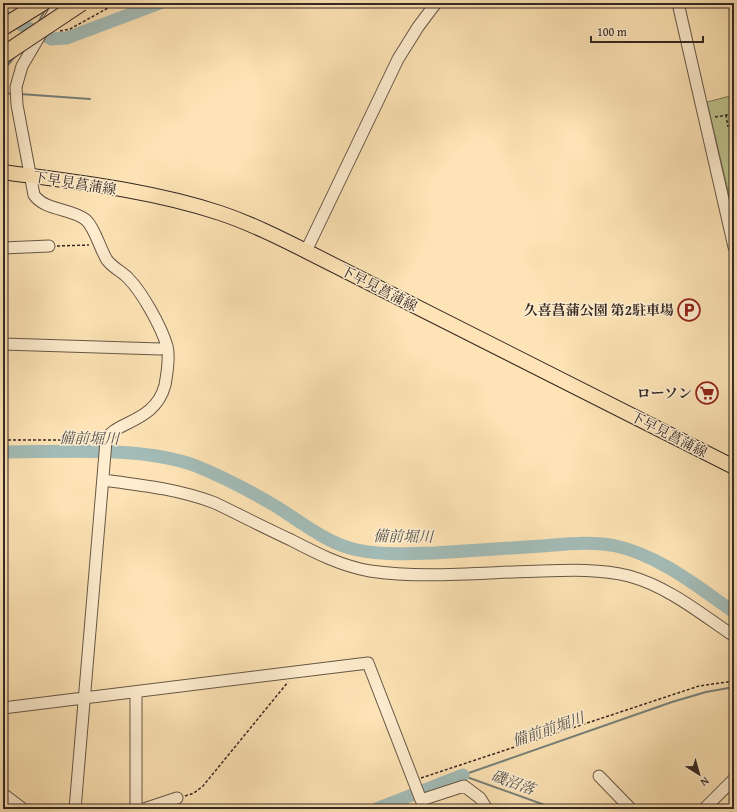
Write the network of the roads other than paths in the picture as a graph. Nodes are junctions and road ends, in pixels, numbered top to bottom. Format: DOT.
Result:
graph roads {
  1 [pos="27,3"];
  2 [pos="42,3"];
  3 [pos="59,3"];
  4 [pos="67,3"];
  5 [pos="81,3"];
  6 [pos="436,3"];
  7 [pos="678,3"];
  8 [pos="3,17"];
  9 [pos="3,27"];
  10 [pos="3,41"];
  11 [pos="3,55"];
  12 [pos="3,172"];
  13 [pos="30,176"];
  14 [pos="49,246"];
  15 [pos="734,246"];
  16 [pos="3,248"];
  17 [pos="306,251"];
  18 [pos="3,344"];
  19 [pos="167,348"];
  20 [pos="734,467"];
  21 [pos="103,476"];
  22 [pos="734,636"];
  23 [pos="136,692"];
  24 [pos="84,698"];
  25 [pos="3,708"];
  26 [pos="599,776"];
  27 [pos="734,779"];
  28 [pos="3,794"];
  29 [pos="177,798"];
  30 [pos="23,809"];
  31 [pos="75,809"];
  32 [pos="136,809"];
  33 [pos="144,809"];
  34 [pos="487,809"];
  35 [pos="631,809"];
  36 [pos="704,809"];
  1 -- 8 [label="highway"];
  2 -- 9 [label="highway"];
  3 -- 13 [label="street"];
  4 -- 10 [label="highway"];
  5 -- 11 [label="highway, bridge"];
  6 -- 17 [label="street"];
  7 -- 15 [label="street"];
  12 -- 13 [label="main road, 下早見菖蒲線"];
  13 -- 17 [label="main road, 下早見菖蒲線"];
  13 -- 19 [label="street"];
  14 -- 16 [label="street"];
  17 -- 20 [label="main road, 下早見菖蒲線"];
  18 -- 19 [label="street"];
  19 -- 21 [label="street"];
  21 -- 22 [label="street"];
  21 -- 24 [label="street"];
  23 -- 24 [label="street"];
  23 -- 32 [label="street"];
  23 -- 34 [label="street"];
  24 -- 25 [label="street"];
  24 -- 31 [label="street"];
  26 -- 35 [label="street"];
  27 -- 36 [label="street"];
  28 -- 30 [label="street"];
  29 -- 33 [label="street"];
}
